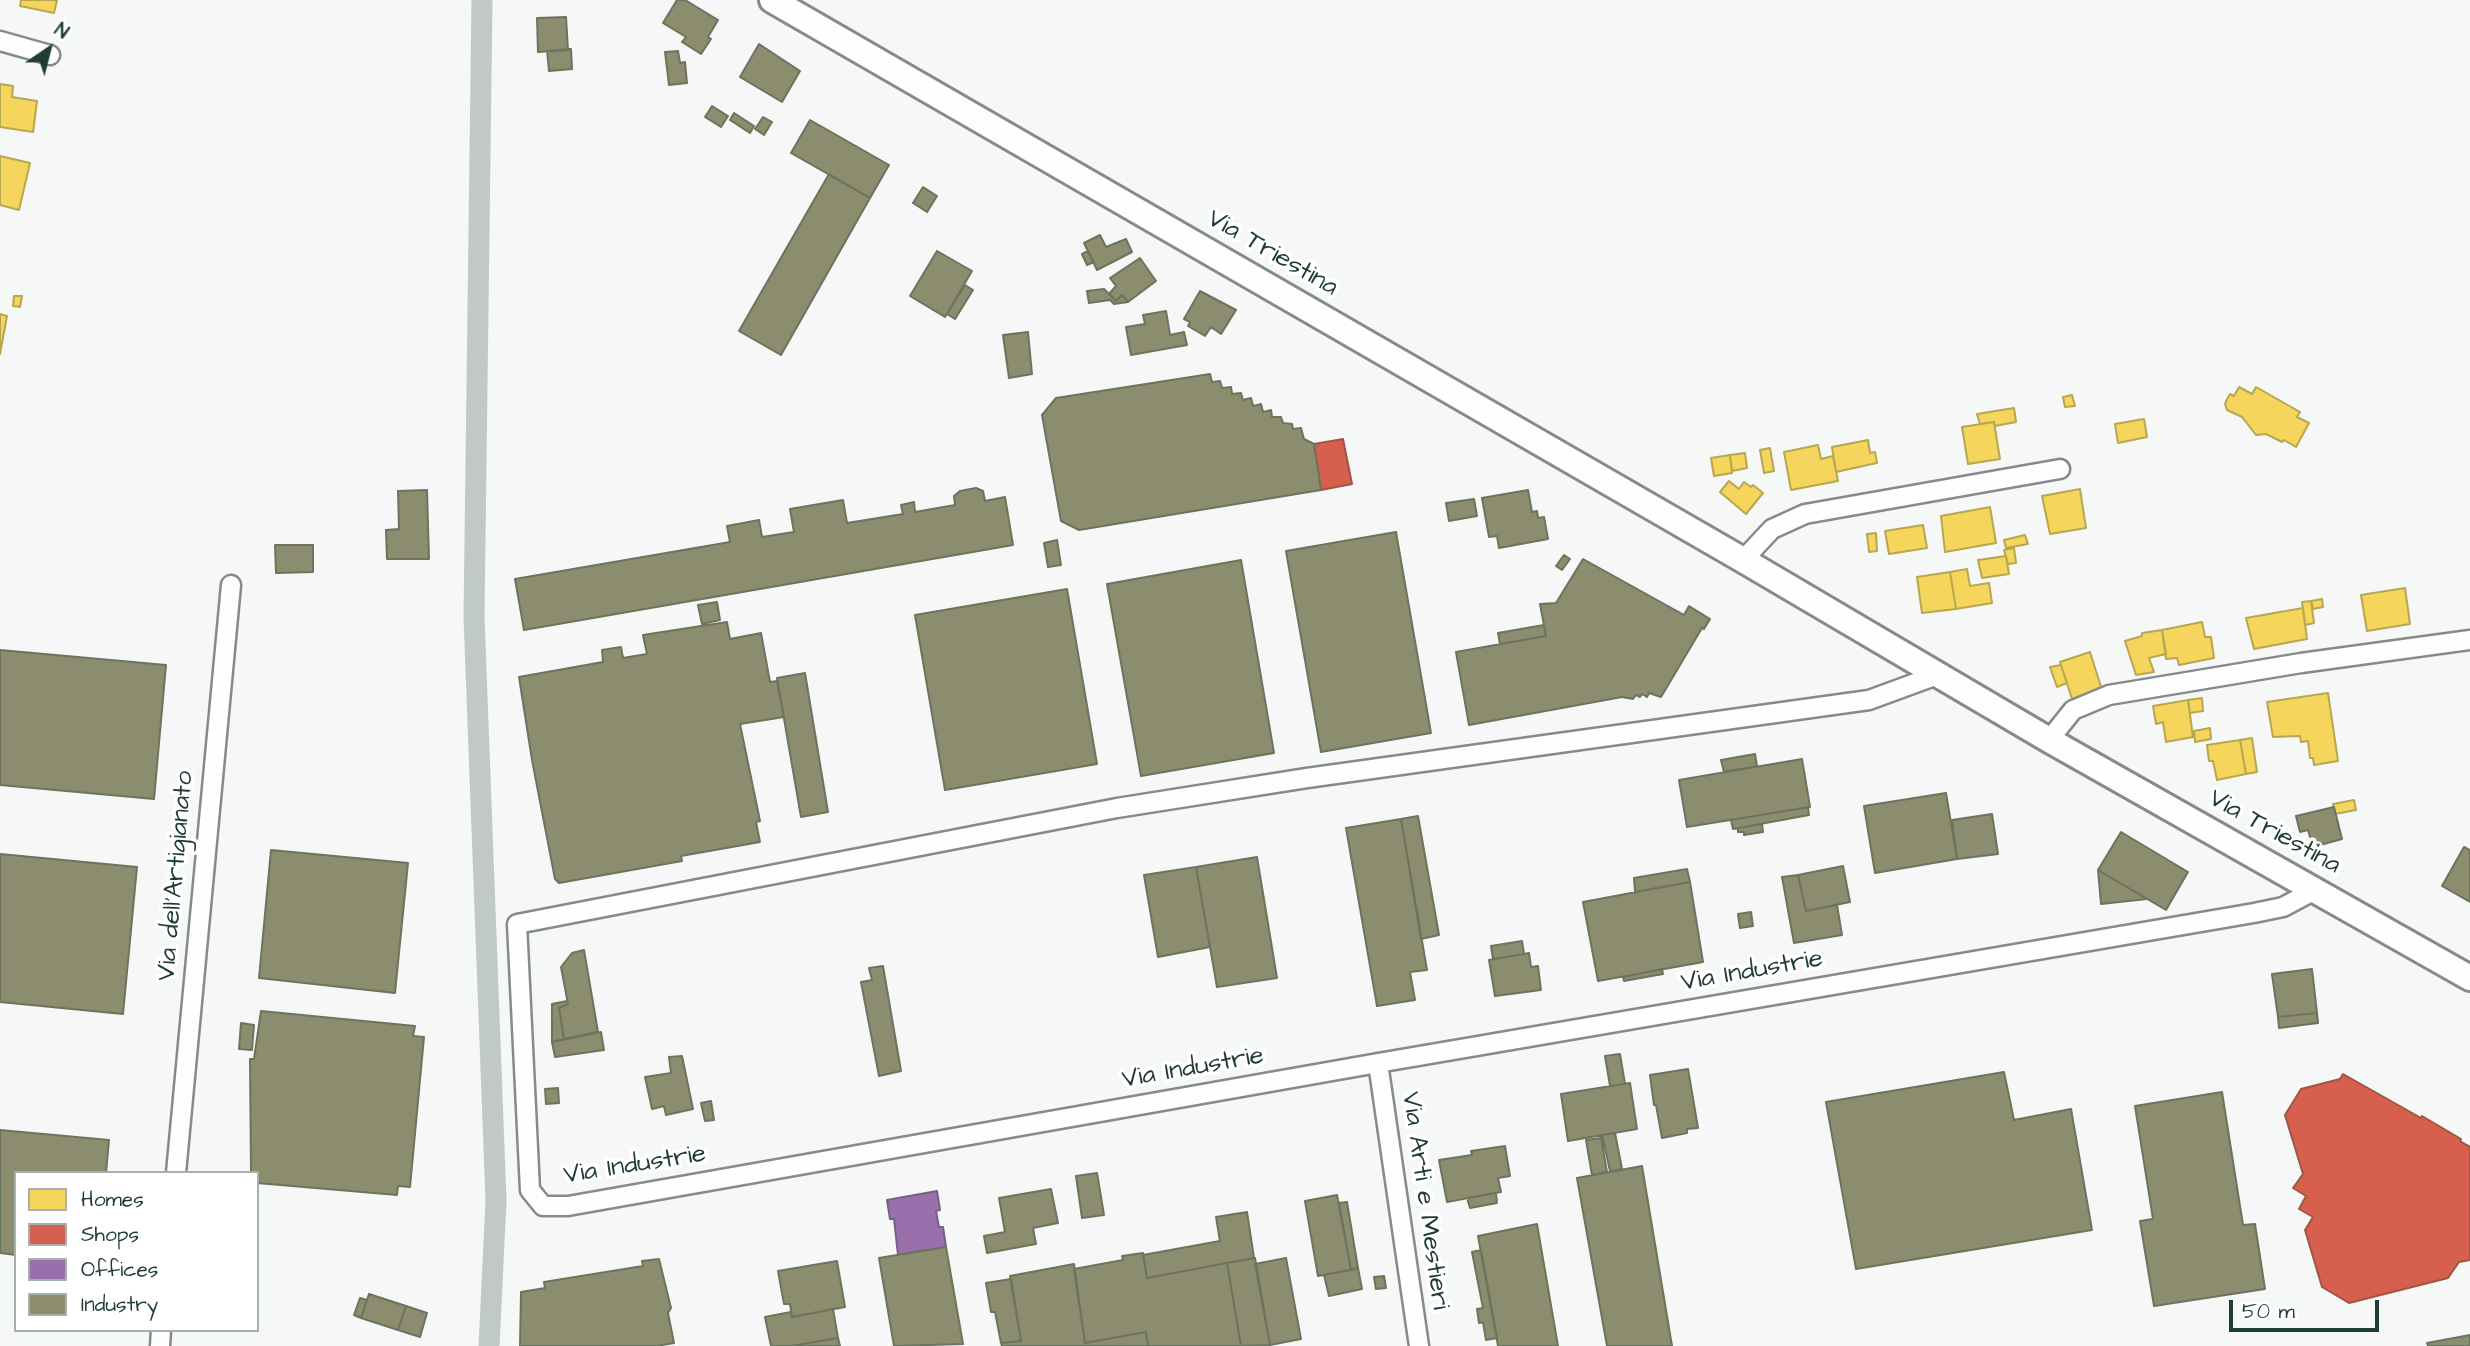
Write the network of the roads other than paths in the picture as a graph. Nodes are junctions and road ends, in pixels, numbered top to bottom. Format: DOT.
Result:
graph roads {
  1 [pos="772,0"];
  2 [pos="0,41"];
  3 [pos="50,55"];
  4 [pos="2060,469"];
  5 [pos="1742,560"];
  6 [pos="231,585"];
  7 [pos="2470,640"];
  8 [pos="1940,674"];
  9 [pos="2049,740"];
  10 [pos="2315,890"];
  11 [pos="2470,978"];
  12 [pos="1378,1063"];
  13 [pos="176,1171"];
  14 [pos="1419,1346"];
  1 -- 5 [label="main road, Via Triestina"];
  2 -- 3 [label="street"];
  4 -- 5 [label="street"];
  5 -- 8 [label="main road, Via Triestina"];
  6 -- 13 [label="street, Via dell'Artigianato"];
  7 -- 9 [label="street"];
  8 -- 9 [label="main road, Via Triestina"];
  8 -- 12 [label="street, Via Industrie"];
  9 -- 10 [label="main road, Via Triestina"];
  10 -- 11 [label="main road, Via Triestina"];
  10 -- 12 [label="street, Via Industrie"];
  12 -- 14 [label="street, Via Arti e Mestieri"];
}
